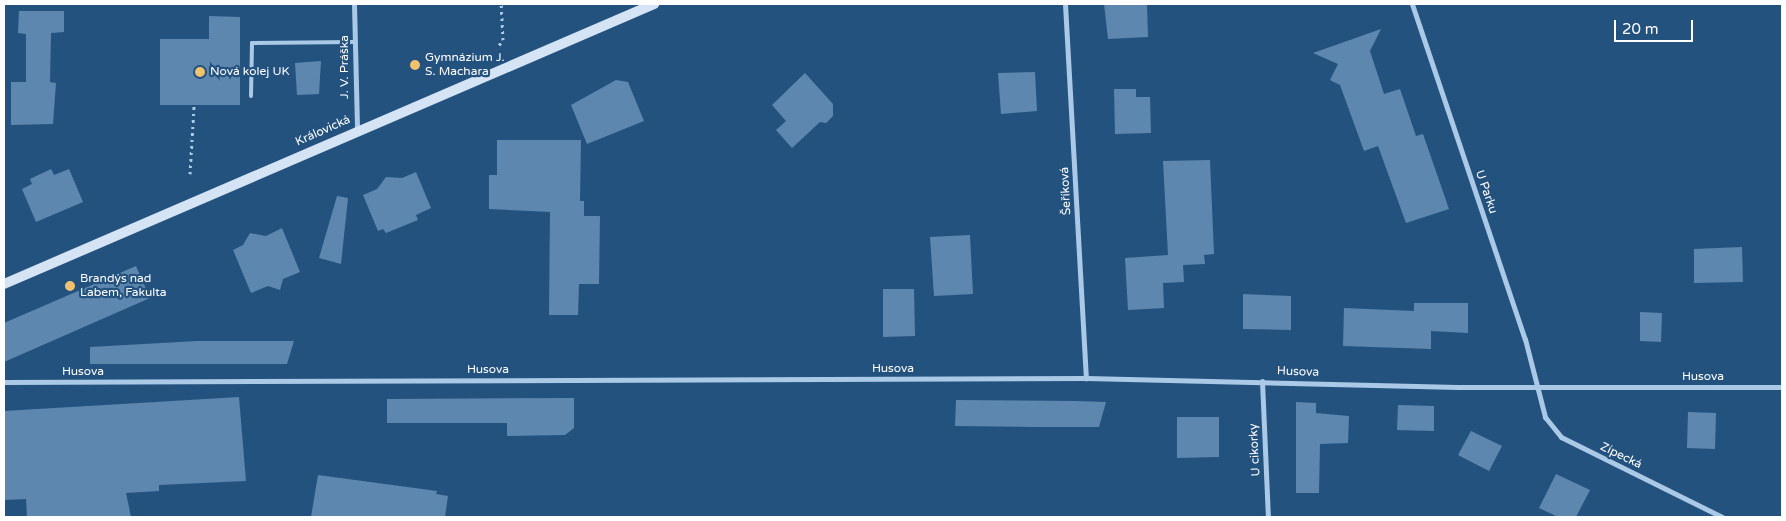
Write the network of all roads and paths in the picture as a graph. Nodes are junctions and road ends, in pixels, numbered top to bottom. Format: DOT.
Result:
graph roads {
  1 [pos="354,4"];
  2 [pos="501,4"];
  3 [pos="654,4"];
  4 [pos="1065,4"];
  5 [pos="1412,4"];
  6 [pos="354,42"];
  7 [pos="498,45"];
  8 [pos="251,96"];
  9 [pos="194,106"];
  10 [pos="357,130"];
  11 [pos="190,174"];
  12 [pos="4,284"];
  13 [pos="1086,378"];
  14 [pos="1262,381"];
  15 [pos="4,382"];
  16 [pos="1782,387"];
  17 [pos="1538,388"];
  18 [pos="1268,517"];
  19 [pos="1722,517"];
  1 -- 6 [label="street, J. V. Práška"];
  2 -- 7 [label="path"];
  3 -- 10 [label="main road, Královická"];
  4 -- 13 [label="street, Šeříková"];
  5 -- 17 [label="street, U Parku"];
  6 -- 8 [label="lane"];
  6 -- 10 [label="street, J. V. Práška"];
  9 -- 11 [label="path"];
  10 -- 12 [label="main road, Královická"];
  13 -- 14 [label="street, Husova"];
  13 -- 15 [label="street, Husova"];
  14 -- 17 [label="street, Husova"];
  14 -- 18 [label="street, U cikorky"];
  16 -- 17 [label="street, Husova"];
  17 -- 19 [label="street, Zípecká"];
}
